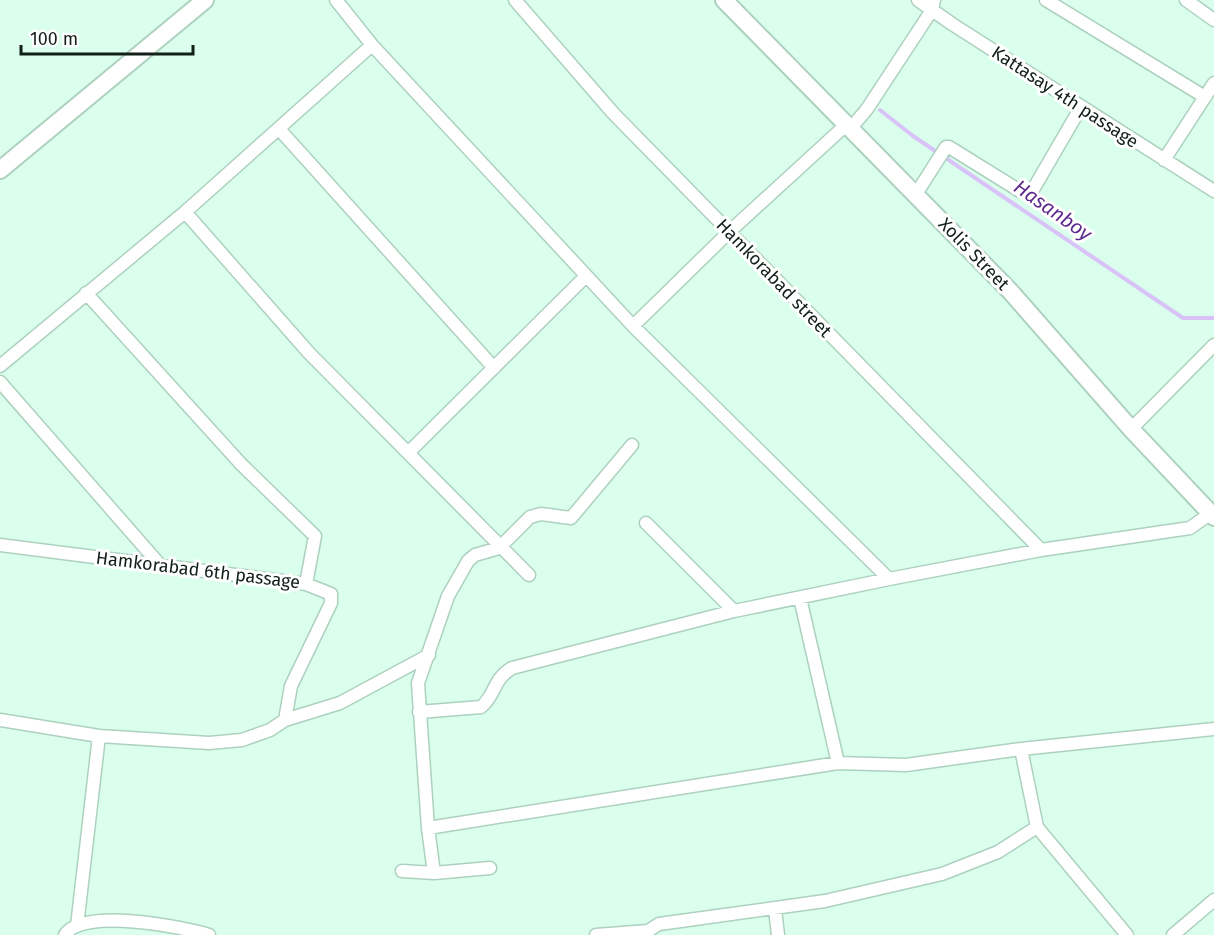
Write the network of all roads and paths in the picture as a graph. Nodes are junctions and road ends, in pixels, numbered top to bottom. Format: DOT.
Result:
graph roads {
  1 [pos="204,0"];
  2 [pos="336,0"];
  3 [pos="514,0"];
  4 [pos="724,0"];
  5 [pos="918,0"];
  6 [pos="1046,0"];
  7 [pos="1186,0"];
  8 [pos="933,5"];
  9 [pos="1214,20"];
  10 [pos="372,45"];
  11 [pos="1214,84"];
  12 [pos="1205,97"];
  13 [pos="1081,107"];
  14 [pos="849,126"];
  15 [pos="280,130"];
  16 [pos="1164,160"];
  17 [pos="0,170"];
  18 [pos="1214,191"];
  19 [pos="916,194"];
  20 [pos="185,212"];
  21 [pos="729,232"];
  22 [pos="586,276"];
  23 [pos="86,293"];
  24 [pos="633,326"];
  25 [pos="1214,345"];
  26 [pos="0,366"];
  27 [pos="494,368"];
  28 [pos="0,382"];
  29 [pos="1131,429"];
  30 [pos="632,445"];
  31 [pos="408,453"];
  32 [pos="1212,515"];
  33 [pos="646,522"];
  34 [pos="0,544"];
  35 [pos="499,548"];
  36 [pos="1041,550"];
  37 [pos="160,565"];
  38 [pos="529,575"];
  39 [pos="889,579"];
  40 [pos="306,584"];
  41 [pos="800,598"];
  42 [pos="734,611"];
  43 [pos="429,655"];
  44 [pos="419,712"];
  45 [pos="0,720"];
  46 [pos="285,720"];
  47 [pos="1214,729"];
  48 [pos="99,736"];
  49 [pos="1021,749"];
  50 [pos="838,763"];
  51 [pos="1036,826"];
  52 [pos="428,828"];
  53 [pos="490,868"];
  54 [pos="402,871"];
  55 [pos="434,873"];
  56 [pos="1214,900"];
  57 [pos="775,909"];
  58 [pos="77,926"];
  59 [pos="647,933"];
  60 [pos="65,935"];
  61 [pos="209,935"];
  62 [pos="596,935"];
  63 [pos="778,935"];
  64 [pos="1127,935"];
  65 [pos="1173,935"];
  1 -- 17 [label="street"];
  2 -- 10 [label="street"];
  3 -- 21 [label="street, Hamkorabad street"];
  4 -- 14 [label="street, Xolis Street"];
  5 -- 8 [label="street, Kattasay 4th passage"];
  6 -- 12 [label="street"];
  7 -- 9 [label="street"];
  8 -- 13 [label="street, Kattasay 4th passage"];
  8 -- 14 [label="street"];
  10 -- 15 [label="street"];
  10 -- 22 [label="street"];
  11 -- 12 [label="street"];
  12 -- 16 [label="street"];
  13 -- 16 [label="street, Kattasay 4th passage"];
  13 -- 19 [label="street"];
  14 -- 19 [label="street, Xolis Street"];
  14 -- 21 [label="street"];
  15 -- 20 [label="street"];
  15 -- 27 [label="street"];
  16 -- 18 [label="street, Kattasay 4th passage"];
  19 -- 29 [label="street, Xolis Street"];
  20 -- 23 [label="street"];
  20 -- 31 [label="street"];
  21 -- 24 [label="street"];
  21 -- 36 [label="street, Hamkorabad street"];
  22 -- 24 [label="street"];
  22 -- 27 [label="street"];
  23 -- 26 [label="street"];
  23 -- 40 [label="street"];
  24 -- 39 [label="street"];
  25 -- 29 [label="street"];
  27 -- 31 [label="street"];
  28 -- 37 [label="street"];
  29 -- 32 [label="street, Xolis Street"];
  30 -- 35 [label="street"];
  31 -- 35 [label="street"];
  32 -- 36 [label="street"];
  33 -- 42 [label="street"];
  34 -- 37 [label="street, Hamkorabad 6th passage"];
  35 -- 38 [label="street"];
  35 -- 43 [label="street"];
  36 -- 39 [label="street"];
  37 -- 40 [label="street, Hamkorabad 6th passage"];
  39 -- 41 [label="street"];
  40 -- 46 [label="street, Hamkorabad 6th passage"];
  41 -- 42 [label="street"];
  41 -- 50 [label="street"];
  42 -- 44 [label="street"];
  43 -- 44 [label="street"];
  43 -- 46 [label="street"];
  44 -- 52 [label="street"];
  45 -- 48 [label="street"];
  46 -- 48 [label="street"];
  47 -- 49 [label="street"];
  48 -- 58 [label="street"];
  49 -- 50 [label="street"];
  49 -- 51 [label="street"];
  50 -- 52 [label="street"];
  51 -- 57 [label="street"];
  51 -- 64 [label="street"];
  52 -- 55 [label="street"];
  53 -- 55 [label="street"];
  54 -- 55 [label="street"];
  56 -- 65 [label="street"];
  57 -- 59 [label="street"];
  57 -- 63 [label="street"];
  58 -- 60 [label="street"];
  58 -- 61 [label="street"];
  59 -- 62 [label="street"];
}
